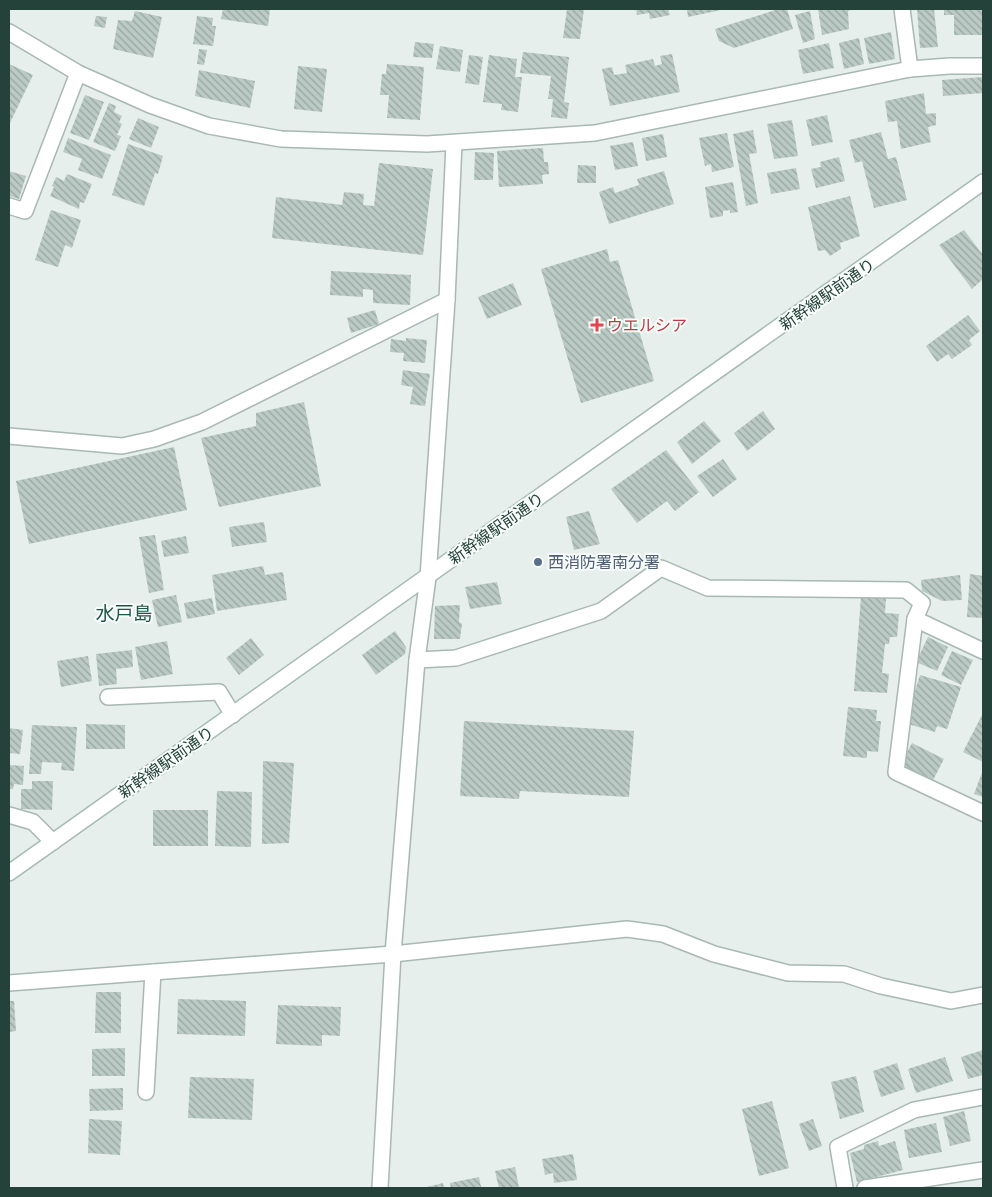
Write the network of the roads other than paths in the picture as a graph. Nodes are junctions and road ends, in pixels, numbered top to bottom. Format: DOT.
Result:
graph roads {
  1 [pos="902,9"];
  2 [pos="9,32"];
  3 [pos="983,66"];
  4 [pos="910,70"];
  5 [pos="78,73"];
  6 [pos="454,143"];
  7 [pos="983,182"];
  8 [pos="9,206"];
  9 [pos="447,300"];
  10 [pos="9,436"];
  11 [pos="428,577"];
  12 [pos="915,619"];
  13 [pos="983,651"];
  14 [pos="417,660"];
  15 [pos="108,697"];
  16 [pos="233,715"];
  17 [pos="983,812"];
  18 [pos="9,815"];
  19 [pos="53,842"];
  20 [pos="9,873"];
  21 [pos="393,954"];
  22 [pos="153,972"];
  23 [pos="9,983"];
  24 [pos="983,995"];
  25 [pos="146,1092"];
  26 [pos="983,1097"];
  27 [pos="983,1170"];
  28 [pos="380,1188"];
  29 [pos="845,1188"];
  30 [pos="865,1188"];
  1 -- 4 [label="street"];
  2 -- 5 [label="street"];
  3 -- 4 [label="street"];
  4 -- 6 [label="street"];
  5 -- 6 [label="street"];
  5 -- 8 [label="street"];
  6 -- 9 [label="street"];
  7 -- 11 [label="street, 新幹線駅前通り"];
  9 -- 10 [label="street"];
  9 -- 11 [label="street"];
  11 -- 14 [label="street"];
  11 -- 16 [label="street, 新幹線駅前通り"];
  12 -- 13 [label="street"];
  12 -- 14 [label="street"];
  12 -- 17 [label="street"];
  14 -- 21 [label="street"];
  15 -- 16 [label="street"];
  16 -- 19 [label="street, 新幹線駅前通り"];
  18 -- 19 [label="street"];
  19 -- 20 [label="street, 新幹線駅前通り"];
  21 -- 22 [label="street"];
  21 -- 24 [label="street"];
  21 -- 28 [label="street"];
  22 -- 23 [label="street"];
  22 -- 25 [label="street"];
  26 -- 29 [label="street"];
  27 -- 30 [label="street"];
}
